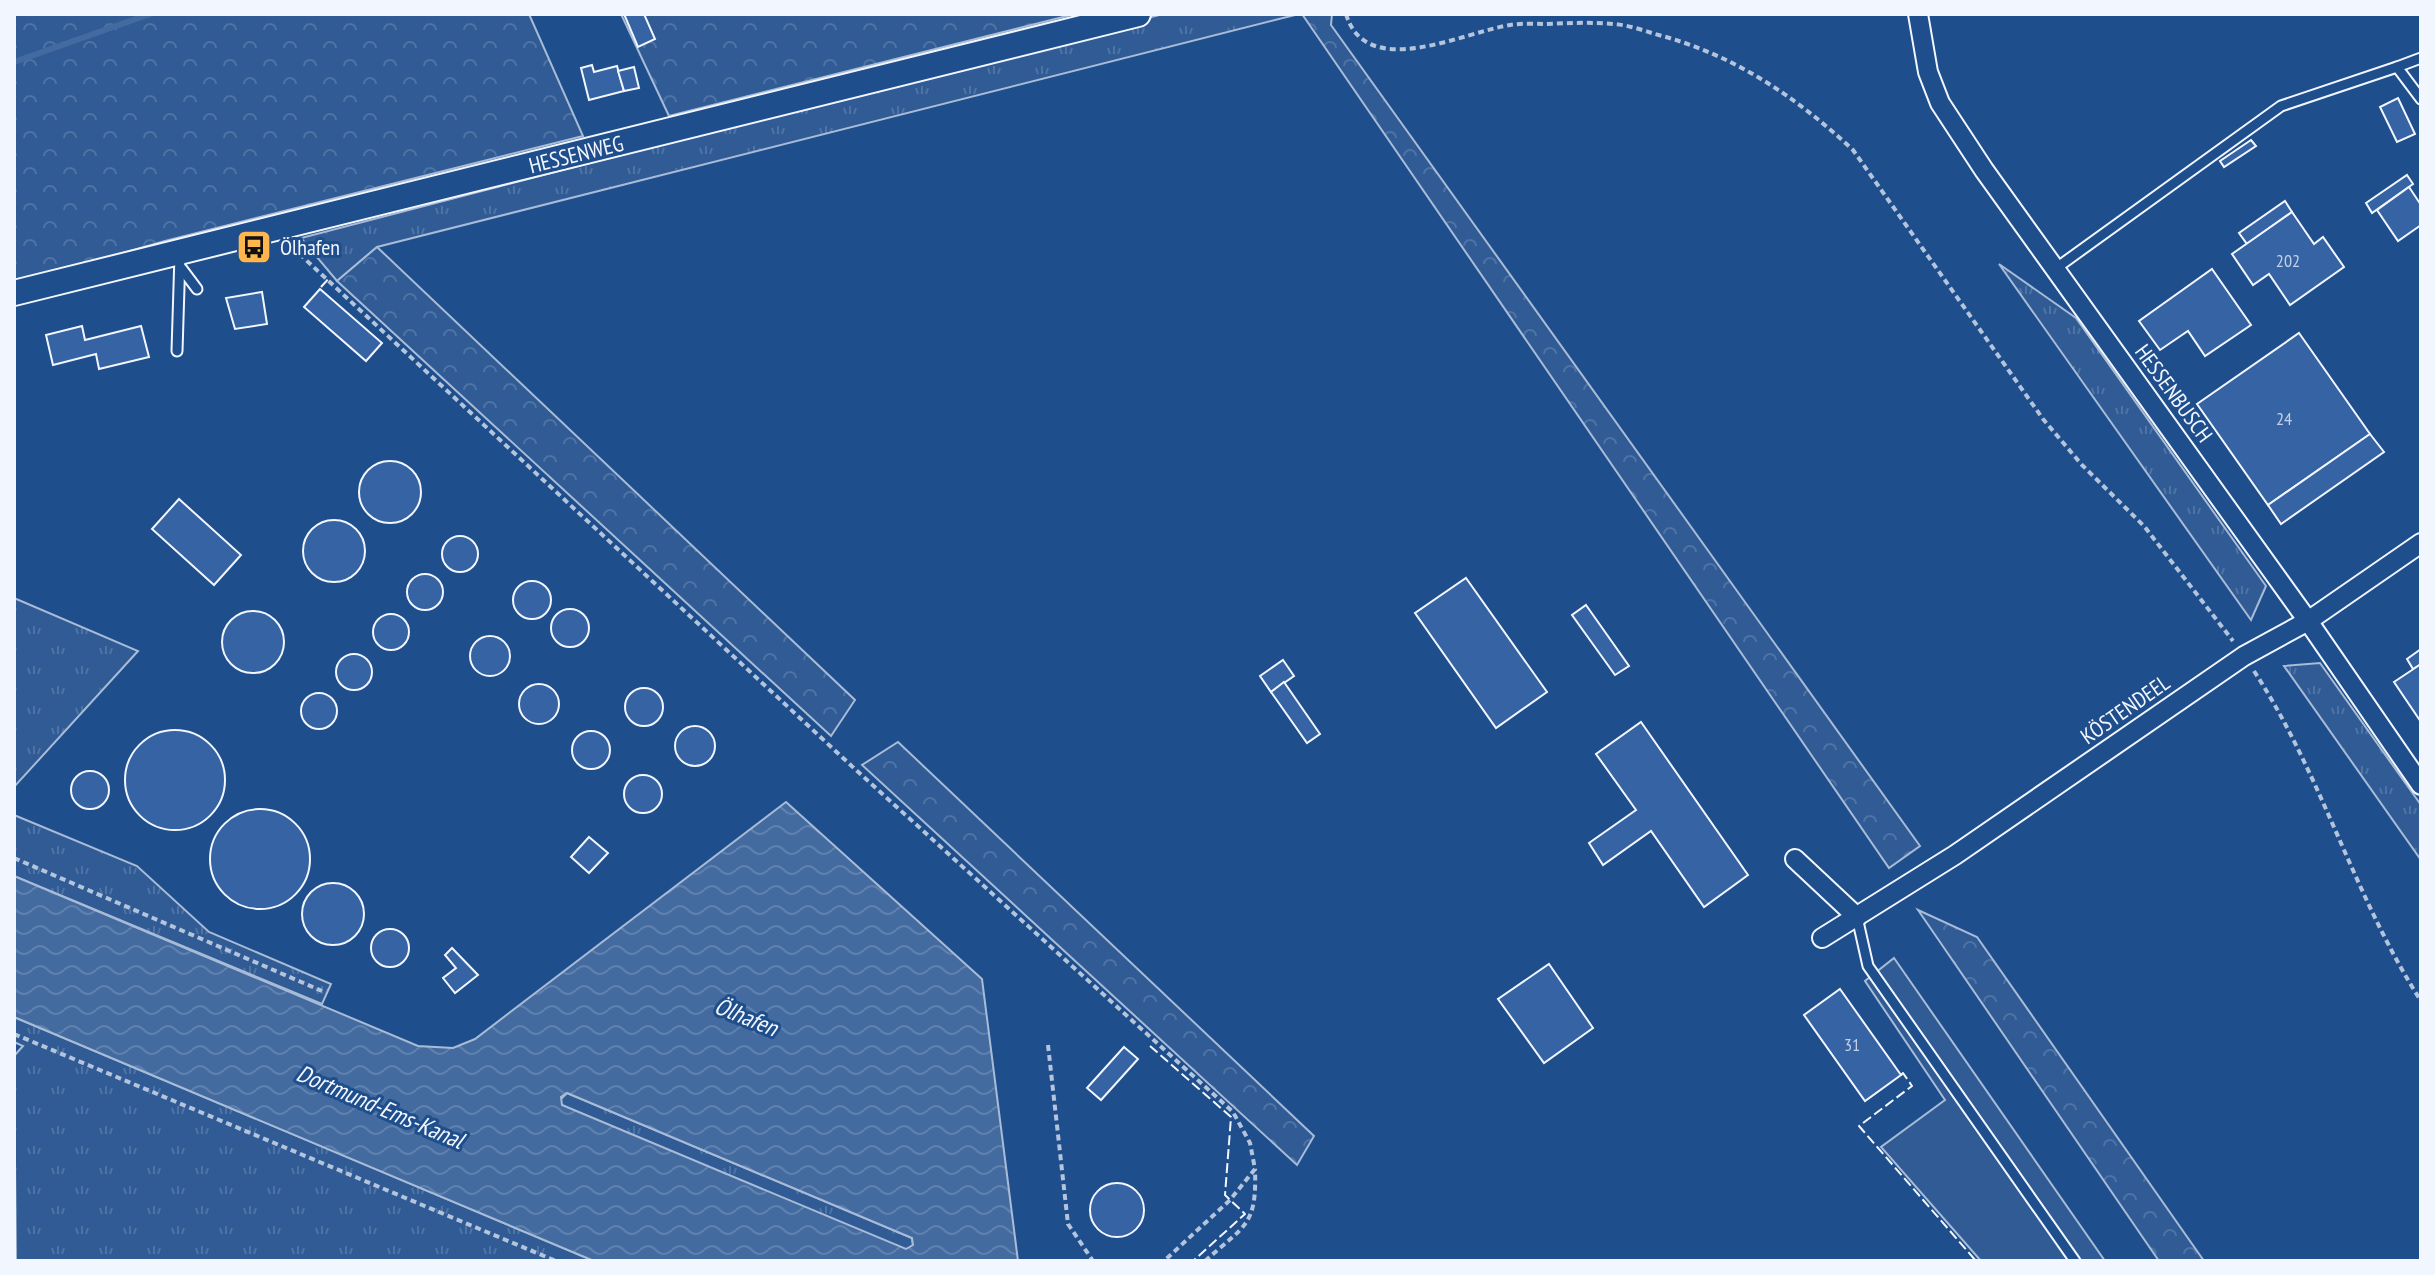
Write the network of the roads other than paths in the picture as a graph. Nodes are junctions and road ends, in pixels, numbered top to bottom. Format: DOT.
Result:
graph roads {
  1 [pos="1138,14"];
  2 [pos="1918,14"];
  3 [pos="2421,58"];
  4 [pos="2397,67"];
  5 [pos="2421,99"];
  6 [pos="181,259"];
  7 [pos="2055,269"];
  8 [pos="197,289"];
  9 [pos="14,293"];
  10 [pos="177,351"];
  11 [pos="2421,543"];
  12 [pos="2308,621"];
  13 [pos="2421,785"];
  14 [pos="1795,859"];
  15 [pos="1857,917"];
  16 [pos="1822,938"];
  17 [pos="2075,1261"];
  1 -- 6 [label="street, HESSENWEG"];
  2 -- 7 [label="street, HESSENBUSCH"];
  3 -- 4 [label="lane"];
  4 -- 5 [label="lane"];
  4 -- 7 [label="lane"];
  6 -- 8 [label="lane"];
  6 -- 9 [label="street, HESSENWEG"];
  6 -- 10 [label="lane"];
  7 -- 12 [label="street, HESSENBUSCH"];
  11 -- 12 [label="street, KÖSTENDEEL"];
  12 -- 13 [label="street, HESSENBUSCH"];
  12 -- 15 [label="street, KÖSTENDEEL"];
  14 -- 15 [label="street"];
  15 -- 16 [label="street, KÖSTENDEEL"];
  15 -- 17 [label="lane"];
}
